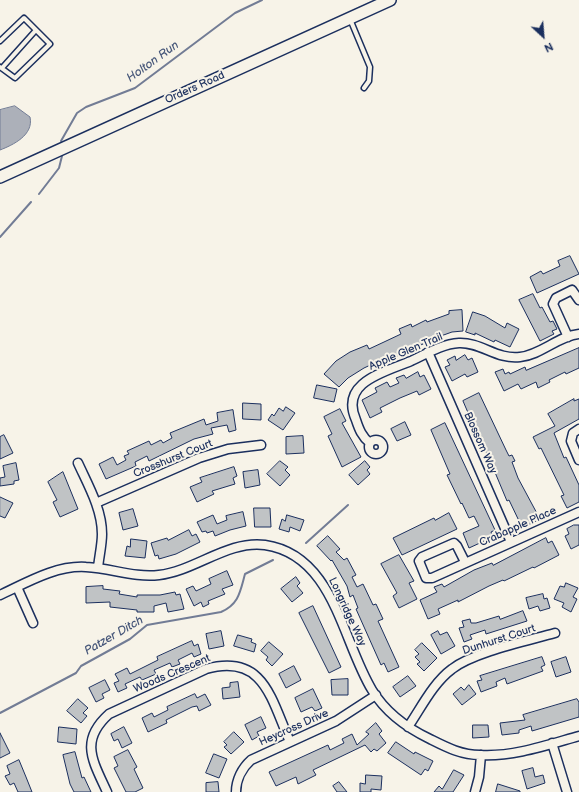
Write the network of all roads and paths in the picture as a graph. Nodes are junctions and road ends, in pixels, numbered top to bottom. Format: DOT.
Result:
graph roads {
  1 [pos="390,0"];
  2 [pos="349,18"];
  3 [pos="36,30"];
  4 [pos="0,41"];
  5 [pos="1,67"];
  6 [pos="364,88"];
  7 [pos="0,177"];
  8 [pos="579,300"];
  9 [pos="579,334"];
  10 [pos="568,337"];
  11 [pos="428,353"];
  12 [pos="579,429"];
  13 [pos="370,443"];
  14 [pos="261,445"];
  15 [pos="579,460"];
  16 [pos="78,463"];
  17 [pos="96,503"];
  18 [pos="579,512"];
  19 [pos="511,542"];
  20 [pos="465,562"];
  21 [pos="98,568"];
  22 [pos="17,587"];
  23 [pos="0,595"];
  24 [pos="33,623"];
  25 [pos="555,633"];
  26 [pos="376,695"];
  27 [pos="408,727"];
  28 [pos="579,736"];
  29 [pos="290,742"];
  30 [pos="552,743"];
  31 [pos="481,756"];
  32 [pos="107,792"];
  33 [pos="236,792"];
  34 [pos="475,792"];
  35 [pos="567,792"];
  1 -- 2 [label="street, Orders Road"];
  2 -- 6 [label="lane"];
  2 -- 7 [label="street, Orders Road"];
  3 -- 4 [label="lane"];
  3 -- 5 [label="lane"];
  3 -- 5 [label="lane"];
  8 -- 10 [label="street"];
  9 -- 10 [label="street, Apple Glen Trail"];
  10 -- 11 [label="street, Apple Glen Trail"];
  11 -- 13 [label="street, Apple Glen Trail"];
  11 -- 19 [label="street, Blossom Way"];
  12 -- 15 [label="street"];
  14 -- 17 [label="street, Crosshurst Court"];
  16 -- 17 [label="street"];
  17 -- 21 [label="street"];
  18 -- 19 [label="street, Crabapple Place"];
  19 -- 20 [label="street, Crabapple Place"];
  20 -- 20 [label="street, Crabapple Place"];
  21 -- 22 [label="street, Longridge Way"];
  21 -- 26 [label="street, Longridge Way"];
  22 -- 23 [label="street, Longridge Way"];
  22 -- 24 [label="street"];
  25 -- 27 [label="street, Dunhurst Court"];
  26 -- 27 [label="street, Longridge Way"];
  26 -- 29 [label="street, Heycross Drive"];
  27 -- 31 [label="street, Longridge Way"];
  28 -- 30 [label="street, Longridge Way"];
  29 -- 32 [label="street, Woods Crescent"];
  29 -- 33 [label="street, Heycross Drive"];
  30 -- 31 [label="street, Longridge Way"];
  30 -- 35 [label="street"];
  31 -- 34 [label="street"];
}
